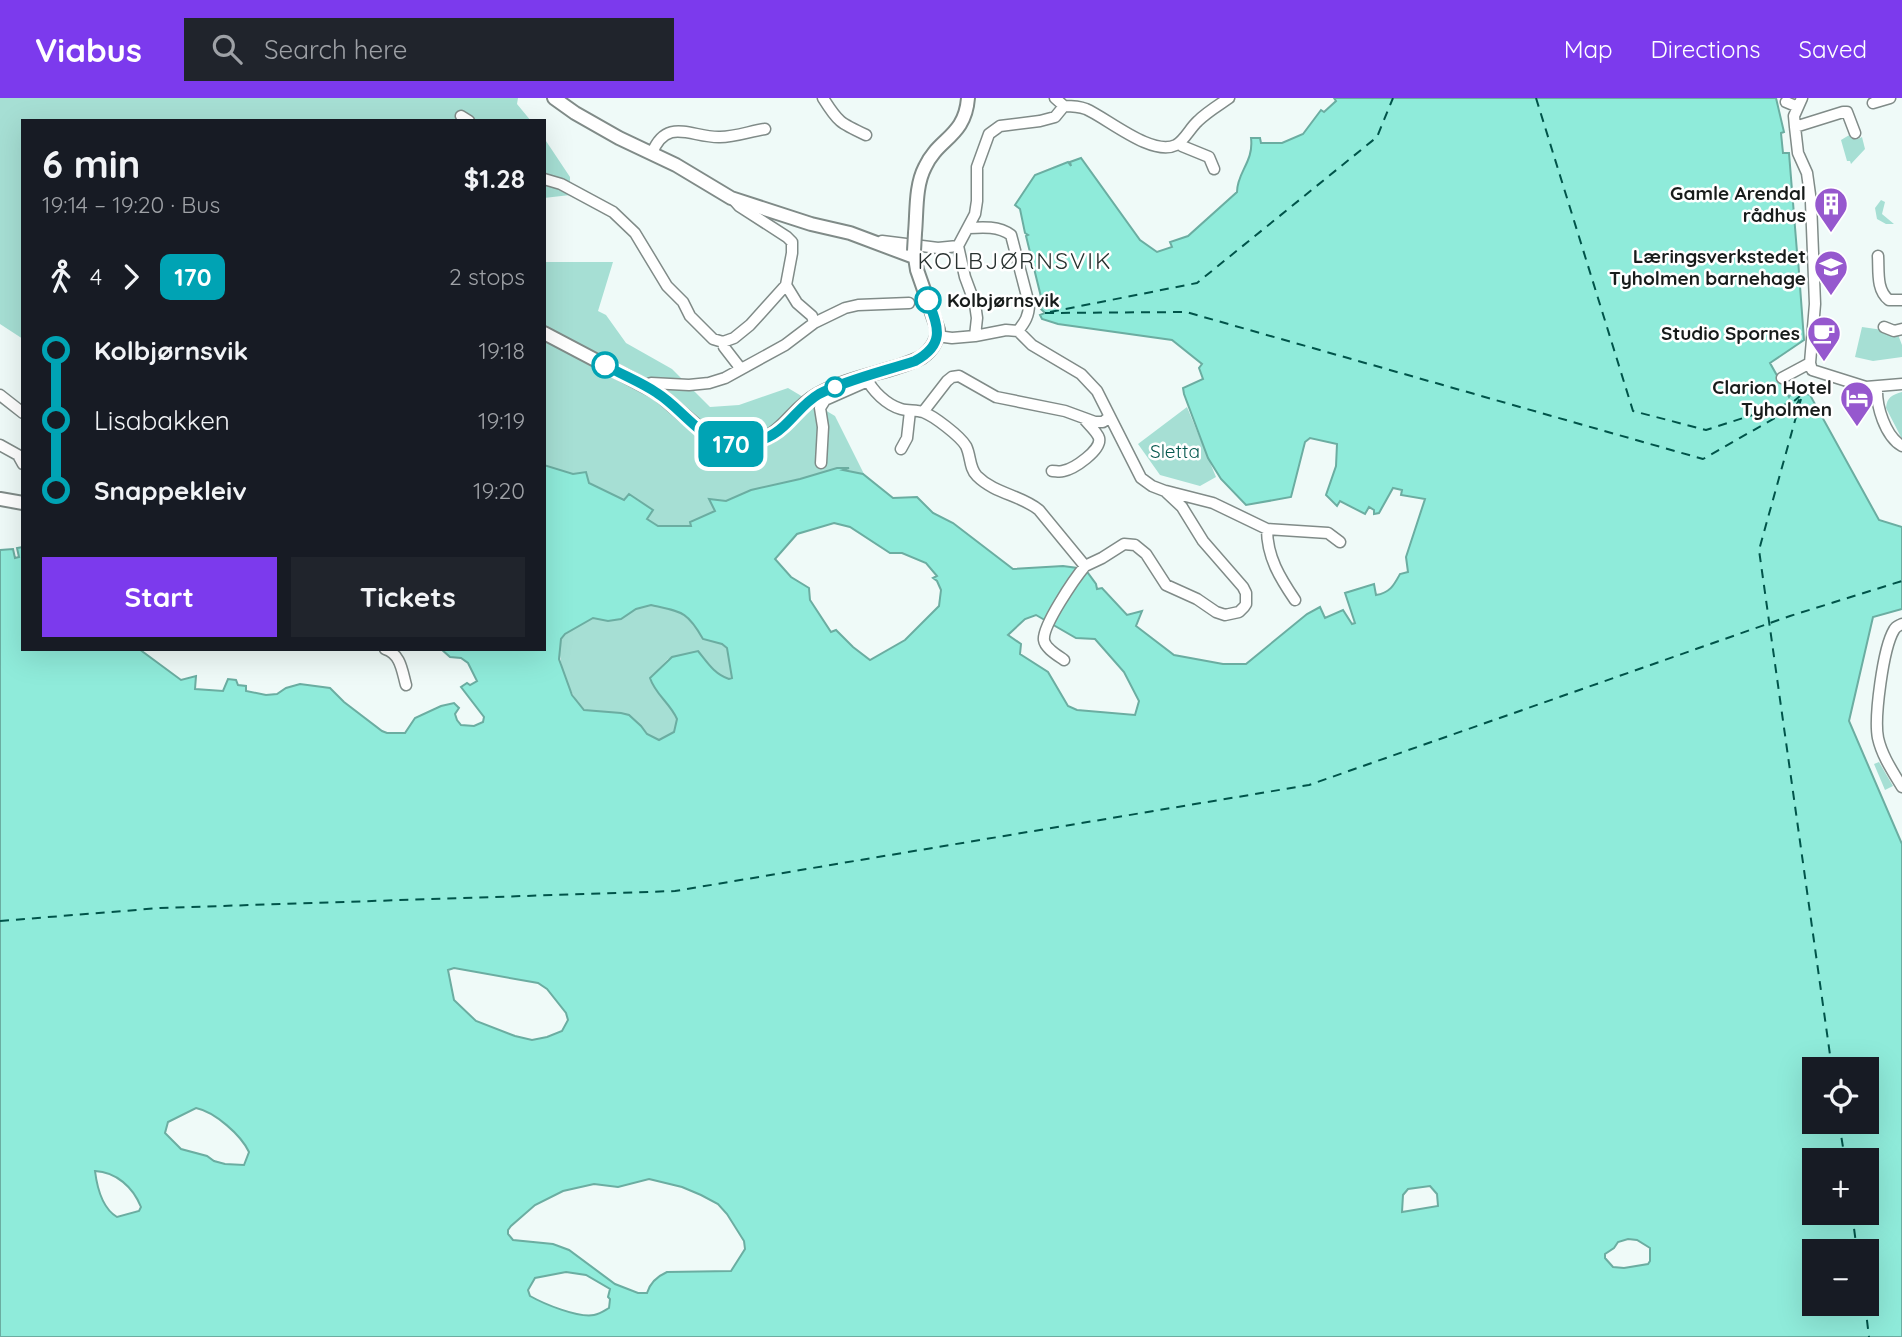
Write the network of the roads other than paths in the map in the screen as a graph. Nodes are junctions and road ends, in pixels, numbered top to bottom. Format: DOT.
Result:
graph roads {
  1 [pos="554,98"];
  2 [pos="823,98"];
  3 [pos="968,98"];
  4 [pos="1055,98"];
  5 [pos="1229,98"];
  6 [pos="1890,98"];
  7 [pos="1786,102"];
  8 [pos="1800,102"];
  9 [pos="1873,103"];
  10 [pos="1064,106"];
  11 [pos="1794,127"];
  12 [pos="765,129"];
  13 [pos="1855,133"];
  14 [pos="866,135"];
  15 [pos="1179,143"];
  16 [pos="652,153"];
  17 [pos="1214,169"];
  18 [pos="546,180"];
  19 [pos="731,198"];
  20 [pos="968,228"];
  21 [pos="850,233"];
  22 [pos="958,246"];
  23 [pos="914,254"];
  24 [pos="1878,256"];
  25 [pos="786,285"];
  26 [pos="1902,300"];
  27 [pos="909,303"];
  28 [pos="814,323"];
  29 [pos="1884,327"];
  30 [pos="1902,329"];
  31 [pos="1018,331"];
  32 [pos="546,334"];
  33 [pos="937,336"];
  34 [pos="975,336"];
  35 [pos="723,342"];
  36 [pos="1812,368"];
  37 [pos="741,369"];
  38 [pos="1782,378"];
  39 [pos="867,379"];
  40 [pos="1902,384"];
  41 [pos="643,386"];
  42 [pos="1877,387"];
  43 [pos="0,395"];
  44 [pos="21,411"];
  45 [pos="910,411"];
  46 [pos="923,412"];
  47 [pos="1083,417"];
  48 [pos="1109,417"];
  49 [pos="0,445"];
  50 [pos="1902,446"];
  51 [pos="901,449"];
  52 [pos="21,456"];
  53 [pos="821,463"];
  54 [pos="1052,471"];
  55 [pos="1166,491"];
  56 [pos="0,499"];
  57 [pos="21,503"];
  58 [pos="1267,529"];
  59 [pos="1340,542"];
  60 [pos="1085,566"];
  61 [pos="1295,600"];
  62 [pos="1902,624"];
  63 [pos="391,651"];
  64 [pos="1063,660"];
  65 [pos="406,685"];
  66 [pos="1902,787"];
  1 -- 16 [label="main road"];
  2 -- 14 [label="street"];
  3 -- 23 [label="main road, bridge"];
  4 -- 10 [label="street"];
  5 -- 15 [label="street"];
  6 -- 9 [label="street"];
  7 -- 8 [label="street"];
  8 -- 11 [label="street"];
  10 -- 15 [label="street"];
  10 -- 20 [label="street"];
  11 -- 13 [label="street"];
  11 -- 36 [label="street"];
  12 -- 16 [label="street"];
  15 -- 17 [label="street"];
  16 -- 19 [label="main road"];
  18 -- 35 [label="street"];
  19 -- 21 [label="main road"];
  19 -- 25 [label="street"];
  20 -- 22 [label="street"];
  20 -- 31 [label="street"];
  21 -- 22 [label="street"];
  21 -- 23 [label="main road"];
  22 -- 34 [label="street"];
  23 -- 33 [label="main road"];
  24 -- 26 [label="street"];
  25 -- 28 [label="street"];
  25 -- 35 [label="street"];
  27 -- 28 [label="street"];
  28 -- 37 [label="street"];
  29 -- 30 [label="street"];
  31 -- 34 [label="street"];
  31 -- 48 [label="street"];
  32 -- 41 [label="main road"];
  33 -- 34 [label="street"];
  33 -- 39 [label="main road"];
  35 -- 37 [label="street"];
  36 -- 38 [label="street"];
  36 -- 42 [label="street"];
  37 -- 41 [label="street"];
  39 -- 41 [label="main road"];
  39 -- 45 [label="street"];
  39 -- 53 [label="street"];
  40 -- 42 [label="street"];
  42 -- 50 [label="street"];
  43 -- 44 [label="street"];
  45 -- 46 [label="street"];
  45 -- 51 [label="street"];
  46 -- 47 [label="street"];
  46 -- 60 [label="street"];
  47 -- 48 [label="street"];
  47 -- 54 [label="street"];
  48 -- 55 [label="street"];
  49 -- 52 [label="street"];
  55 -- 58 [label="street"];
  55 -- 60 [label="street"];
  56 -- 57 [label="main road"];
  58 -- 59 [label="street"];
  58 -- 61 [label="street"];
  60 -- 64 [label="street"];
  62 -- 66 [label="street"];
  63 -- 65 [label="street"];
}
